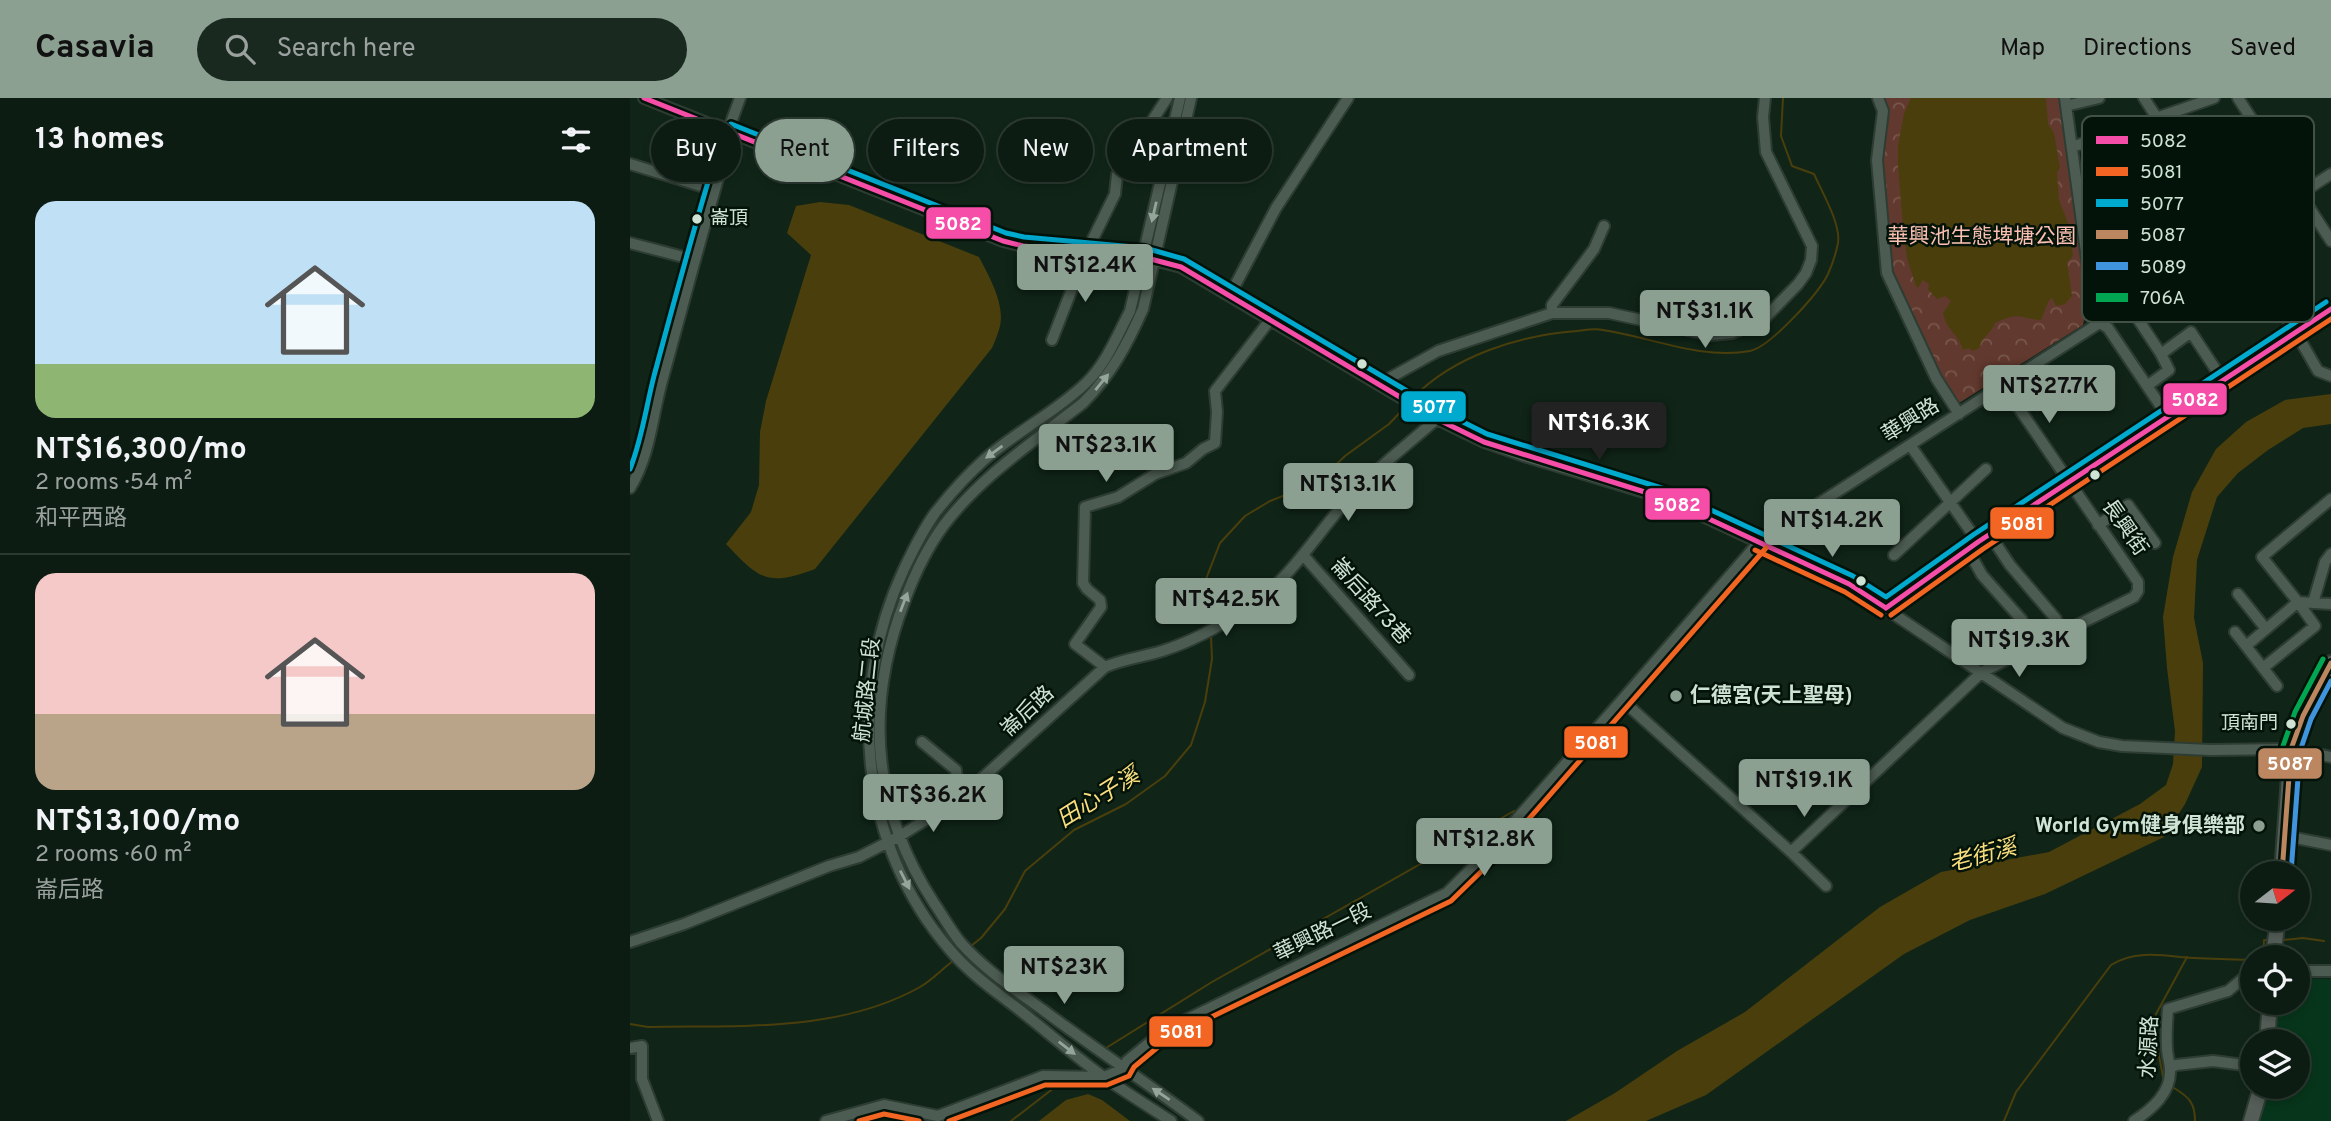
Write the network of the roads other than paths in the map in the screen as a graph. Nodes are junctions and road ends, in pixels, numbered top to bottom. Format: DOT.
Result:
graph roads {
  1 [pos="644,98"];
  2 [pos="740,98"];
  3 [pos="1167,98"];
  4 [pos="1180,98"];
  5 [pos="1191,98"];
  6 [pos="1348,98"];
  7 [pos="1765,98"];
  8 [pos="1878,98"];
  9 [pos="2144,98"];
  10 [pos="2214,98"];
  11 [pos="2238,98"];
  12 [pos="2094,99"];
  13 [pos="2065,102"];
  14 [pos="2155,116"];
  15 [pos="2162,116"];
  16 [pos="2250,116"];
  17 [pos="697,119"];
  18 [pos="734,119"];
  19 [pos="741,136"];
  20 [pos="2082,144"];
  21 [pos="2072,147"];
  22 [pos="630,164"];
  23 [pos="2331,174"];
  24 [pos="716,182"];
  25 [pos="2314,185"];
  26 [pos="714,190"];
  27 [pos="2081,205"];
  28 [pos="2082,212"];
  29 [pos="2314,214"];
  30 [pos="1604,226"];
  31 [pos="2331,241"];
  32 [pos="630,243"];
  33 [pos="1087,252"];
  34 [pos="1149,259"];
  35 [pos="695,260"];
  36 [pos="1230,295"];
  37 [pos="2331,309"];
  38 [pos="1552,313"];
  39 [pos="2314,319"];
  40 [pos="1270,320"];
  41 [pos="2099,322"];
  42 [pos="2140,322"];
  43 [pos="2289,322"];
  44 [pos="2310,322"];
  45 [pos="2295,331"];
  46 [pos="1052,340"];
  47 [pos="2161,354"];
  48 [pos="2331,376"];
  49 [pos="2222,379"];
  50 [pos="1378,384"];
  51 [pos="2003,385"];
  52 [pos="2147,386"];
  53 [pos="1959,414"];
  54 [pos="2168,417"];
  55 [pos="1437,419"];
  56 [pos="1910,445"];
  57 [pos="1986,469"];
  58 [pos="2068,483"];
  59 [pos="630,488"];
  60 [pos="2331,499"];
  61 [pos="1950,501"];
  62 [pos="2098,525"];
  63 [pos="1990,535"];
  64 [pos="1759,542"];
  65 [pos="1978,542"];
  66 [pos="2155,543"];
  67 [pos="1968,550"];
  68 [pos="2331,554"];
  69 [pos="1303,555"];
  70 [pos="1894,555"];
  71 [pos="2238,593"];
  72 [pos="2298,602"];
  73 [pos="2312,603"];
  74 [pos="2331,604"];
  75 [pos="1886,608"];
  76 [pos="2022,620"];
  77 [pos="2266,629"];
  78 [pos="2235,632"];
  79 [pos="2061,633"];
  80 [pos="2245,646"];
  81 [pos="2331,663"];
  82 [pos="1105,667"];
  83 [pos="2263,667"];
  84 [pos="1982,672"];
  85 [pos="1409,675"];
  86 [pos="2277,686"];
  87 [pos="1622,700"];
  88 [pos="922,742"];
  89 [pos="2291,750"];
  90 [pos="2331,757"];
  91 [pos="958,800"];
  92 [pos="2285,836"];
  93 [pos="898,837"];
  94 [pos="887,842"];
  95 [pos="2331,845"];
  96 [pos="1791,852"];
  97 [pos="2283,861"];
  98 [pos="1826,886"];
  99 [pos="630,942"];
  100 [pos="2310,971"];
  101 [pos="2331,971"];
  102 [pos="2240,982"];
  103 [pos="630,1048"];
  104 [pos="2240,1064"];
  105 [pos="2170,1068"];
  106 [pos="1123,1069"];
  107 [pos="1104,1077"];
  108 [pos="2257,1099"];
  109 [pos="658,1121"];
  110 [pos="826,1121"];
  111 [pos="1171,1121"];
  112 [pos="1198,1121"];
  113 [pos="2134,1121"];
  114 [pos="2251,1121"];
  1 -- 17 [label="street"];
  2 -- 18 [label="street"];
  3 -- 33 [label="street"];
  4 -- 34 [label="street, 航城路二段, one-way"];
  5 -- 34 [label="street, 航城路二段"];
  6 -- 36 [label="street"];
  7 -- 38 [label="street"];
  8 -- 53 [label="street"];
  9 -- 14 [label="street"];
  10 -- 15 [label="street"];
  11 -- 16 [label="street"];
  12 -- 13 [label="street"];
  13 -- 21 [label="street"];
  19 -- 33 [label="street"];
  20 -- 21 [label="street"];
  21 -- 27 [label="street"];
  22 -- 26 [label="street"];
  23 -- 25 [label="street, 華興路"];
  24 -- 26 [label="street"];
  26 -- 35 [label="street"];
  27 -- 28 [label="street"];
  29 -- 31 [label="street"];
  30 -- 38 [label="street"];
  32 -- 35 [label="street"];
  33 -- 34 [label="street"];
  33 -- 46 [label="street"];
  34 -- 36 [label="street"];
  93 -- 34 [label="street, 航城路二段, one-way"];
  34 -- 94 [label="street, 航城路二段, one-way"];
  35 -- 59 [label="street"];
  36 -- 40 [label="street"];
  37 -- 39 [label="street"];
  38 -- 50 [label="street"];
  40 -- 50 [label="street"];
  40 -- 82 [label="street"];
  41 -- 51 [label="street, 華興路"];
  41 -- 52 [label="street"];
  42 -- 47 [label="street"];
  43 -- 45 [label="street"];
  44 -- 45 [label="street"];
  45 -- 48 [label="street"];
  45 -- 49 [label="street"];
  47 -- 49 [label="street"];
  47 -- 52 [label="street"];
  49 -- 54 [label="street"];
  50 -- 55 [label="street"];
  51 -- 53 [label="street, 華興路"];
  51 -- 58 [label="street, 長興街"];
  52 -- 54 [label="street"];
  53 -- 56 [label="street, 華興路"];
  54 -- 58 [label="street"];
  55 -- 64 [label="street"];
  55 -- 69 [label="street"];
  56 -- 61 [label="street"];
  56 -- 64 [label="street, 華興路"];
  57 -- 61 [label="street"];
  58 -- 62 [label="street, 長興街"];
  58 -- 63 [label="street"];
  60 -- 72 [label="street"];
  61 -- 65 [label="street"];
  61 -- 70 [label="street"];
  62 -- 66 [label="street"];
  62 -- 79 [label="street, 長興街"];
  63 -- 65 [label="street"];
  63 -- 79 [label="street"];
  64 -- 75 [label="street"];
  64 -- 87 [label="street, 華興路一段"];
  65 -- 67 [label="street"];
  67 -- 75 [label="street"];
  67 -- 76 [label="street"];
  68 -- 73 [label="street"];
  69 -- 82 [label="street, 崙后路"];
  69 -- 85 [label="street, 崙后路73巷"];
  71 -- 77 [label="street"];
  72 -- 73 [label="street"];
  72 -- 77 [label="street"];
  72 -- 83 [label="street"];
  73 -- 74 [label="street"];
  75 -- 84 [label="street"];
  77 -- 80 [label="street"];
  78 -- 80 [label="street"];
  79 -- 84 [label="street"];
  80 -- 83 [label="street"];
  81 -- 89 [label="main road"];
  82 -- 91 [label="street, 崙后路"];
  83 -- 86 [label="street"];
  84 -- 89 [label="street"];
  84 -- 96 [label="street"];
  87 -- 96 [label="street"];
  87 -- 106 [label="street, 華興路一段"];
  88 -- 91 [label="street"];
  89 -- 90 [label="street"];
  89 -- 92 [label="main road"];
  91 -- 93 [label="street, 崙后路"];
  92 -- 95 [label="street"];
  92 -- 97 [label="main road"];
  93 -- 94 [label="street, 崙后路"];
  93 -- 106 [label="street, 航城路二段"];
  94 -- 99 [label="street, 崙后路"];
  94 -- 107 [label="street, 航城路二段, one-way"];
  96 -- 98 [label="street"];
  100 -- 101 [label="street"];
  102 -- 105 [label="street, 水源路"];
  103 -- 109 [label="street"];
  104 -- 105 [label="street"];
  105 -- 113 [label="street, 水源路"];
  106 -- 107 [label="street, 華興路一段"];
  112 -- 106 [label="street, 航城路二段, one-way"];
  107 -- 110 [label="street"];
  107 -- 111 [label="street, 航城路二段"];
  108 -- 114 [label="main road"];
}
